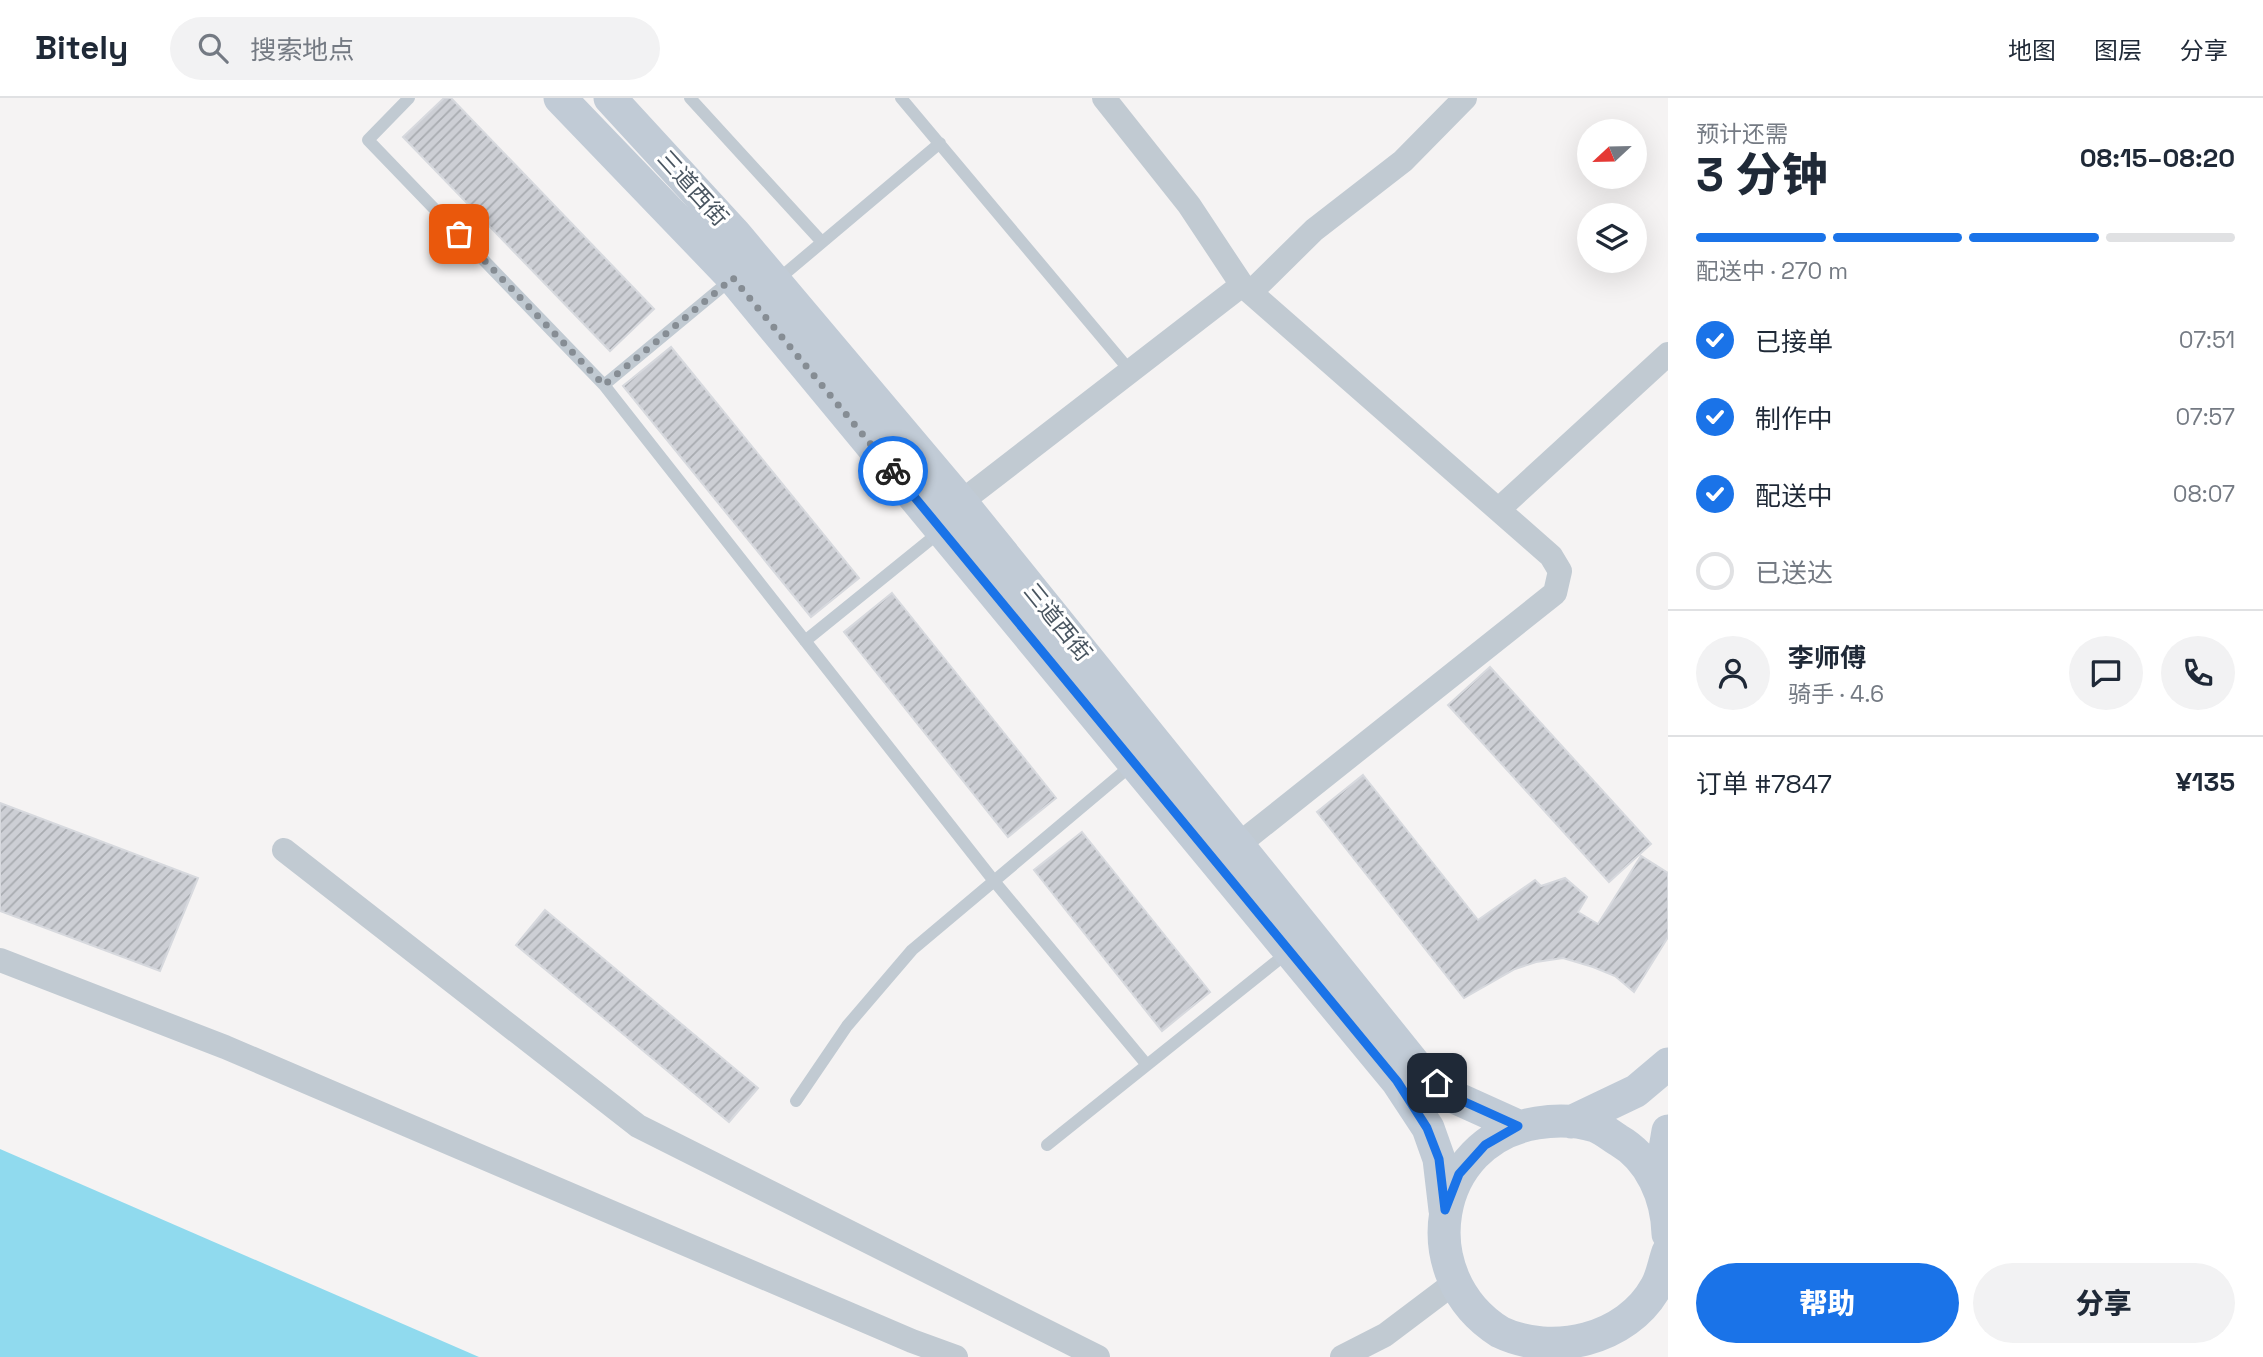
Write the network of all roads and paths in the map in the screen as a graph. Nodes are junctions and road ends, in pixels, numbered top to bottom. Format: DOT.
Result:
graph roads {
  1 [pos="409,98"];
  2 [pos="559,98"];
  3 [pos="610,98"];
  4 [pos="691,98"];
  5 [pos="901,98"];
  6 [pos="1104,98"];
  7 [pos="1465,98"];
  8 [pos="940,143"];
  9 [pos="821,241"];
  10 [pos="733,278"];
  11 [pos="775,282"];
  12 [pos="1247,288"];
  13 [pos="1668,354"];
  14 [pos="1131,372"];
  15 [pos="604,385"];
  16 [pos="961,502"];
  17 [pos="1499,509"];
  18 [pos="941,530"];
  19 [pos="805,641"];
  20 [pos="1134,763"];
  21 [pos="1238,845"];
  22 [pos="284,850"];
  23 [pos="994,881"];
  24 [pos="1290,951"];
  25 [pos="0,960"];
  26 [pos="1668,1064"];
  27 [pos="1147,1065"];
  28 [pos="796,1101"];
  29 [pos="1571,1122"];
  30 [pos="1518,1126"];
  31 [pos="1668,1131"];
  32 [pos="1047,1145"];
  33 [pos="1445,1210"];
  34 [pos="1667,1212"];
  35 [pos="1668,1234"];
  36 [pos="1668,1252"];
  37 [pos="1454,1283"];
  38 [pos="1535,1351"];
  39 [pos="1578,1351"];
  40 [pos="956,1357"];
  41 [pos="1098,1357"];
  42 [pos="1342,1357"];
  1 -- 15 [label="lane"];
  2 -- 10 [label="main road"];
  3 -- 11 [label="main road, 三道西街"];
  4 -- 9 [label="lane"];
  5 -- 8 [label="lane"];
  6 -- 12 [label="street"];
  7 -- 12 [label="street"];
  8 -- 9 [label="lane"];
  8 -- 14 [label="lane"];
  9 -- 11 [label="lane"];
  10 -- 15 [label="lane"];
  10 -- 18 [label="main road"];
  11 -- 16 [label="main road, 三道西街"];
  12 -- 14 [label="street"];
  12 -- 17 [label="street"];
  13 -- 17 [label="street"];
  14 -- 16 [label="street"];
  15 -- 19 [label="lane"];
  16 -- 21 [label="main road, 三道西街"];
  17 -- 21 [label="street"];
  18 -- 19 [label="lane"];
  18 -- 20 [label="main road"];
  19 -- 23 [label="lane"];
  20 -- 23 [label="lane"];
  20 -- 24 [label="main road"];
  21 -- 30 [label="main road, 三道西街"];
  22 -- 41 [label="street"];
  23 -- 27 [label="lane"];
  23 -- 28 [label="lane"];
  24 -- 27 [label="lane"];
  24 -- 33 [label="main road"];
  25 -- 40 [label="street"];
  26 -- 29 [label="main road"];
  27 -- 32 [label="lane"];
  29 -- 30 [label="main road"];
  29 -- 34 [label="main road"];
  30 -- 33 [label="main road"];
  31 -- 34 [label="main road"];
  33 -- 37 [label="main road"];
  34 -- 35 [label="main road"];
  36 -- 39 [label="main road"];
  37 -- 38 [label="main road"];
  37 -- 42 [label="street"];
  38 -- 39 [label="main road"];
}
